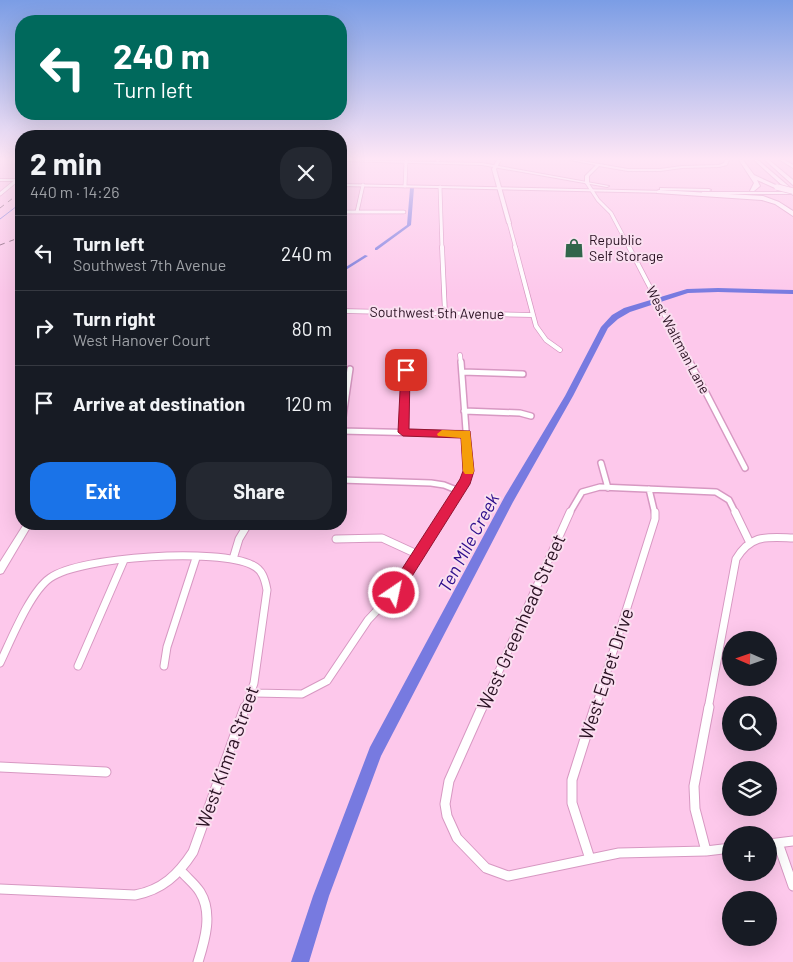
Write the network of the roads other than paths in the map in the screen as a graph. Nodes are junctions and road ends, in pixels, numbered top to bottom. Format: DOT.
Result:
graph roads {
  1 [pos="359,205"];
  2 [pos="441,205"];
  3 [pos="504,205"];
  4 [pos="604,205"];
  5 [pos="780,205"];
  6 [pos="347,212"];
  7 [pos="357,212"];
  8 [pos="404,212"];
  9 [pos="793,213"];
  10 [pos="509,223"];
  11 [pos="347,311"];
  12 [pos="445,313"];
  13 [pos="533,315"];
  14 [pos="560,350"];
  15 [pos="460,355"];
  16 [pos="350,369"];
  17 [pos="406,370"];
  18 [pos="462,372"];
  19 [pos="523,374"];
  20 [pos="347,390"];
  21 [pos="464,411"];
  22 [pos="531,416"];
  23 [pos="347,431"];
  24 [pos="403,432"];
  25 [pos="466,434"];
  26 [pos="601,462"];
  27 [pos="745,468"];
  28 [pos="347,480"];
  29 [pos="608,488"];
  30 [pos="648,489"];
  31 [pos="459,492"];
  32 [pos="24,530"];
  33 [pos="244,530"];
  34 [pos="793,538"];
  35 [pos="336,539"];
  36 [pos="749,541"];
  37 [pos="419,555"];
  38 [pos="196,558"];
  39 [pos="233,559"];
  40 [pos="124,560"];
  41 [pos="0,570"];
  42 [pos="0,663"];
  43 [pos="78,666"];
  44 [pos="164,666"];
  45 [pos="251,693"];
  46 [pos="0,768"];
  47 [pos="106,772"];
  48 [pos="793,841"];
  49 [pos="777,843"];
  50 [pos="722,849"];
  51 [pos="706,850"];
  52 [pos="777,852"];
  53 [pos="590,859"];
  54 [pos="181,871"];
  55 [pos="793,886"];
  56 [pos="0,889"];
  57 [pos="198,962"];
  1 -- 7 [label="street"];
  2 -- 12 [label="street"];
  3 -- 10 [label="street"];
  4 -- 27 [label="street, West Waltman Lane"];
  5 -- 9 [label="highway"];
  6 -- 7 [label="street"];
  7 -- 8 [label="street"];
  10 -- 13 [label="street"];
  11 -- 12 [label="street, Southwest 5th Avenue"];
  12 -- 13 [label="street, Southwest 5th Avenue"];
  13 -- 14 [label="street"];
  15 -- 18 [label="street"];
  16 -- 20 [label="street"];
  17 -- 24 [label="street"];
  18 -- 19 [label="street"];
  18 -- 21 [label="street"];
  21 -- 22 [label="street"];
  21 -- 25 [label="street"];
  23 -- 24 [label="street"];
  24 -- 25 [label="street"];
  25 -- 31 [label="street"];
  26 -- 29 [label="street"];
  28 -- 31 [label="street"];
  29 -- 30 [label="street, West Greenhead Street"];
  29 -- 53 [label="street, West Greenhead Street"];
  30 -- 36 [label="street, West Greenhead Street"];
  30 -- 53 [label="street, West Egret Drive"];
  31 -- 37 [label="street"];
  32 -- 41 [label="street"];
  33 -- 39 [label="street"];
  34 -- 36 [label="street"];
  35 -- 37 [label="street"];
  36 -- 51 [label="street"];
  37 -- 45 [label="street"];
  38 -- 39 [label="street, West Kimra Street"];
  38 -- 40 [label="street, West Kimra Street"];
  38 -- 44 [label="street"];
  39 -- 45 [label="street, West Kimra Street"];
  40 -- 42 [label="street, West Kimra Street"];
  40 -- 43 [label="street"];
  45 -- 54 [label="street, West Kimra Street"];
  46 -- 47 [label="street"];
  48 -- 49 [label="street"];
  50 -- 51 [label="street"];
  51 -- 53 [label="street"];
  52 -- 55 [label="street"];
  54 -- 56 [label="street"];
  54 -- 57 [label="street"];
}
